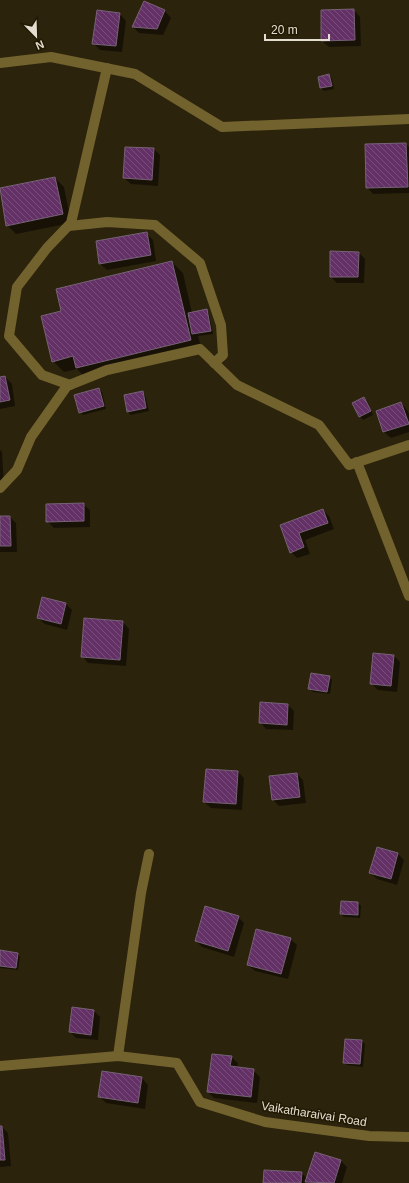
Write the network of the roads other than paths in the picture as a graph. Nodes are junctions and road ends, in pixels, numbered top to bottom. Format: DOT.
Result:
graph roads {
  1 [pos="0,63"];
  2 [pos="107,68"];
  3 [pos="409,119"];
  4 [pos="68,226"];
  5 [pos="214,363"];
  6 [pos="70,385"];
  7 [pos="409,445"];
  8 [pos="357,462"];
  9 [pos="0,488"];
  10 [pos="409,596"];
  11 [pos="149,854"];
  12 [pos="118,1056"];
  13 [pos="0,1066"];
  14 [pos="409,1137"];
  1 -- 2 [label="street"];
  2 -- 3 [label="street"];
  2 -- 4 [label="street"];
  4 -- 5 [label="street"];
  4 -- 6 [label="street"];
  5 -- 6 [label="street"];
  5 -- 8 [label="street"];
  6 -- 9 [label="street"];
  7 -- 8 [label="street"];
  8 -- 10 [label="street"];
  11 -- 12 [label="street"];
  12 -- 13 [label="street, Vaikatharaivai Road"];
  12 -- 14 [label="street, Vaikatharaivai Road"];
}
